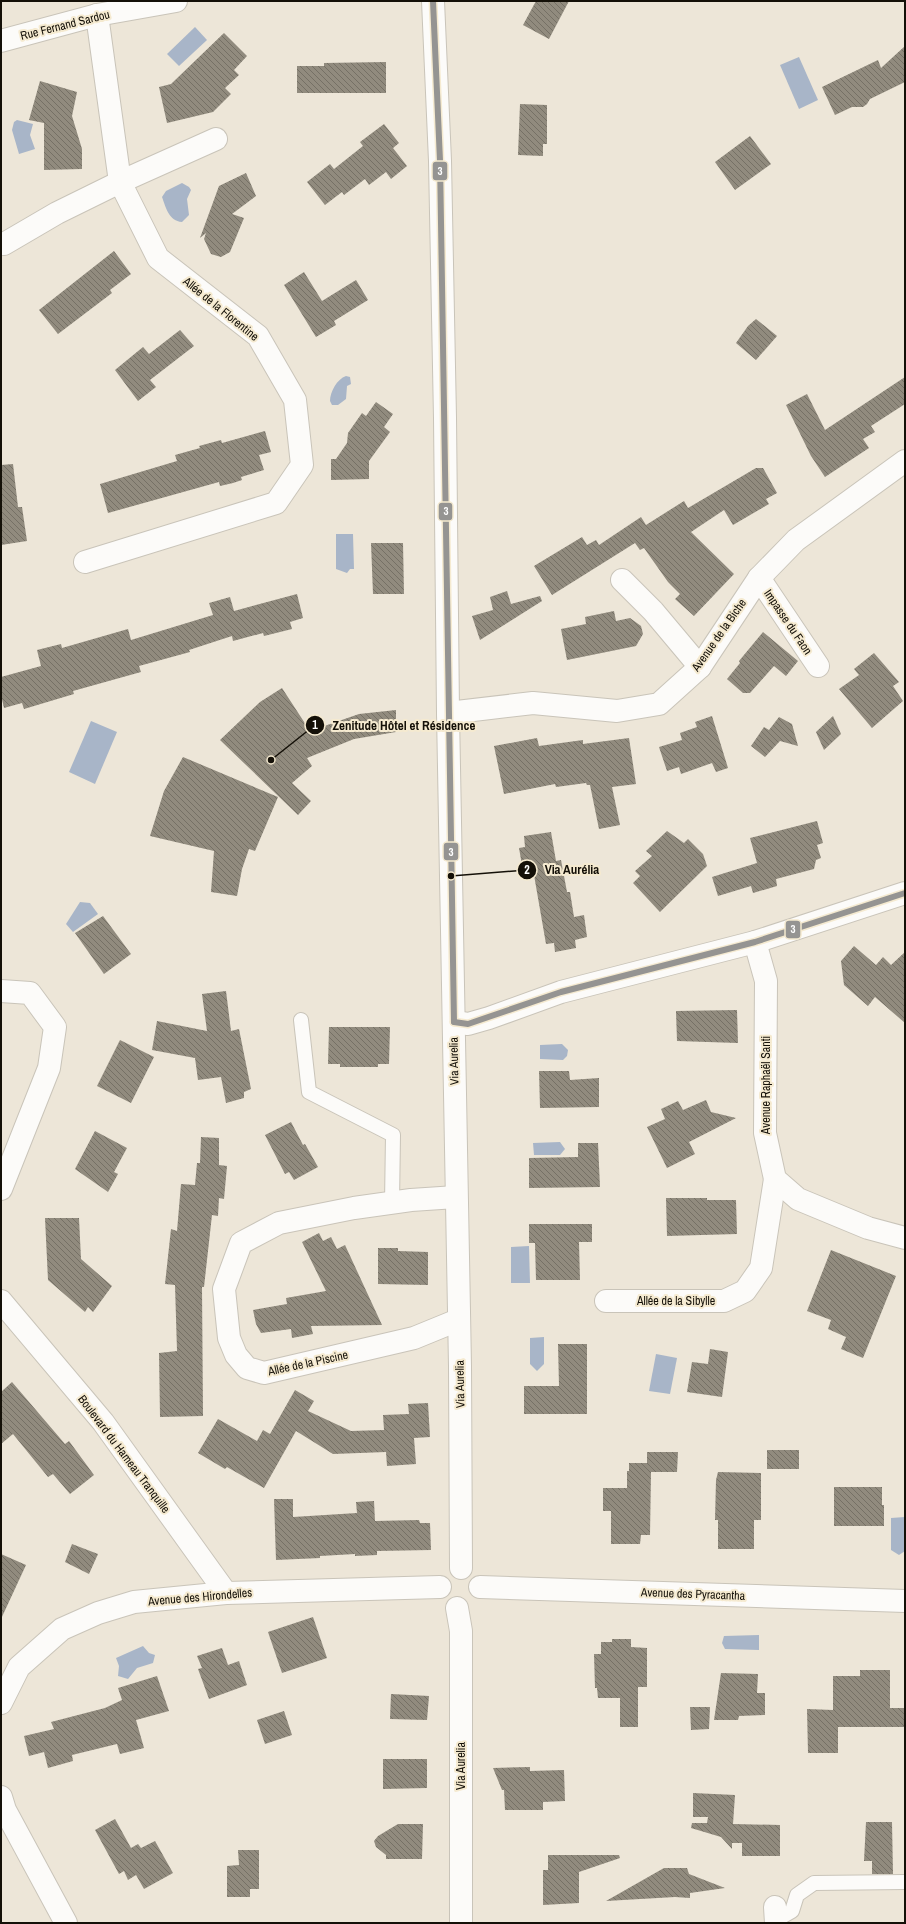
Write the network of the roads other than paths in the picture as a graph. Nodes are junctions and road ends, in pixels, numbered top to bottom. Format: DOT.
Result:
graph roads {
  1 [pos="176,1"];
  2 [pos="433,1"];
  3 [pos="97,15"];
  4 [pos="1,41"];
  5 [pos="216,139"];
  6 [pos="120,182"];
  7 [pos="4,244"];
  8 [pos="905,461"];
  9 [pos="85,562"];
  10 [pos="759,578"];
  11 [pos="622,580"];
  12 [pos="818,666"];
  13 [pos="700,668"];
  14 [pos="448,713"];
  15 [pos="905,893"];
  16 [pos="755,942"];
  17 [pos="2,990"];
  18 [pos="302,1020"];
  19 [pos="454,1022"];
  20 [pos="775,1179"];
  21 [pos="1,1189"];
  22 [pos="456,1197"];
  23 [pos="392,1203"];
  24 [pos="905,1238"];
  25 [pos="1,1301"];
  26 [pos="606,1301"];
  27 [pos="458,1320"];
  28 [pos="461,1568"];
  29 [pos="440,1587"];
  30 [pos="480,1588"];
  31 [pos="226,1593"];
  32 [pos="905,1601"];
  33 [pos="458,1608"];
  34 [pos="1,1700"];
  35 [pos="2,1806"];
  36 [pos="905,1882"];
  37 [pos="775,1917"];
  38 [pos="66,1923"];
  39 [pos="461,1923"];
  1 -- 3 [label="street, Rue Fernand Sardou"];
  2 -- 14 [label="street, Via Aurelia"];
  3 -- 4 [label="street, Rue Fernand Sardou"];
  3 -- 6 [label="street, Allée de la Florentine"];
  5 -- 6 [label="street"];
  6 -- 7 [label="street"];
  6 -- 9 [label="street, Allée de la Florentine"];
  8 -- 10 [label="street, Avenue de la Biche"];
  10 -- 12 [label="street, Impasse du Faon"];
  10 -- 13 [label="street, Avenue de la Biche"];
  11 -- 13 [label="street"];
  13 -- 14 [label="street, Avenue de la Biche"];
  14 -- 19 [label="street, Via Aurelia"];
  15 -- 16 [label="street"];
  16 -- 19 [label="street"];
  16 -- 20 [label="street, Avenue Raphaël Santi"];
  17 -- 21 [label="street"];
  18 -- 23 [label="lane"];
  19 -- 22 [label="street, Via Aurelia"];
  20 -- 24 [label="street"];
  20 -- 26 [label="street, Allée de la Sibylle"];
  22 -- 23 [label="street, Allée de la Piscine"];
  22 -- 27 [label="street, Via Aurelia"];
  23 -- 27 [label="street, Allée de la Piscine"];
  25 -- 31 [label="street, Boulevard du Hameau Tranquille"];
  27 -- 28 [label="street, Via Aurelia"];
  28 -- 29 [label="street"];
  28 -- 30 [label="street"];
  29 -- 31 [label="street, Avenue des Hirondelles"];
  29 -- 33 [label="street"];
  30 -- 32 [label="street, Avenue des Pyracantha"];
  30 -- 33 [label="street"];
  31 -- 34 [label="street, Avenue des Hirondelles"];
  33 -- 39 [label="street, Via Aurelia"];
  35 -- 38 [label="street"];
  36 -- 37 [label="lane"];
}
